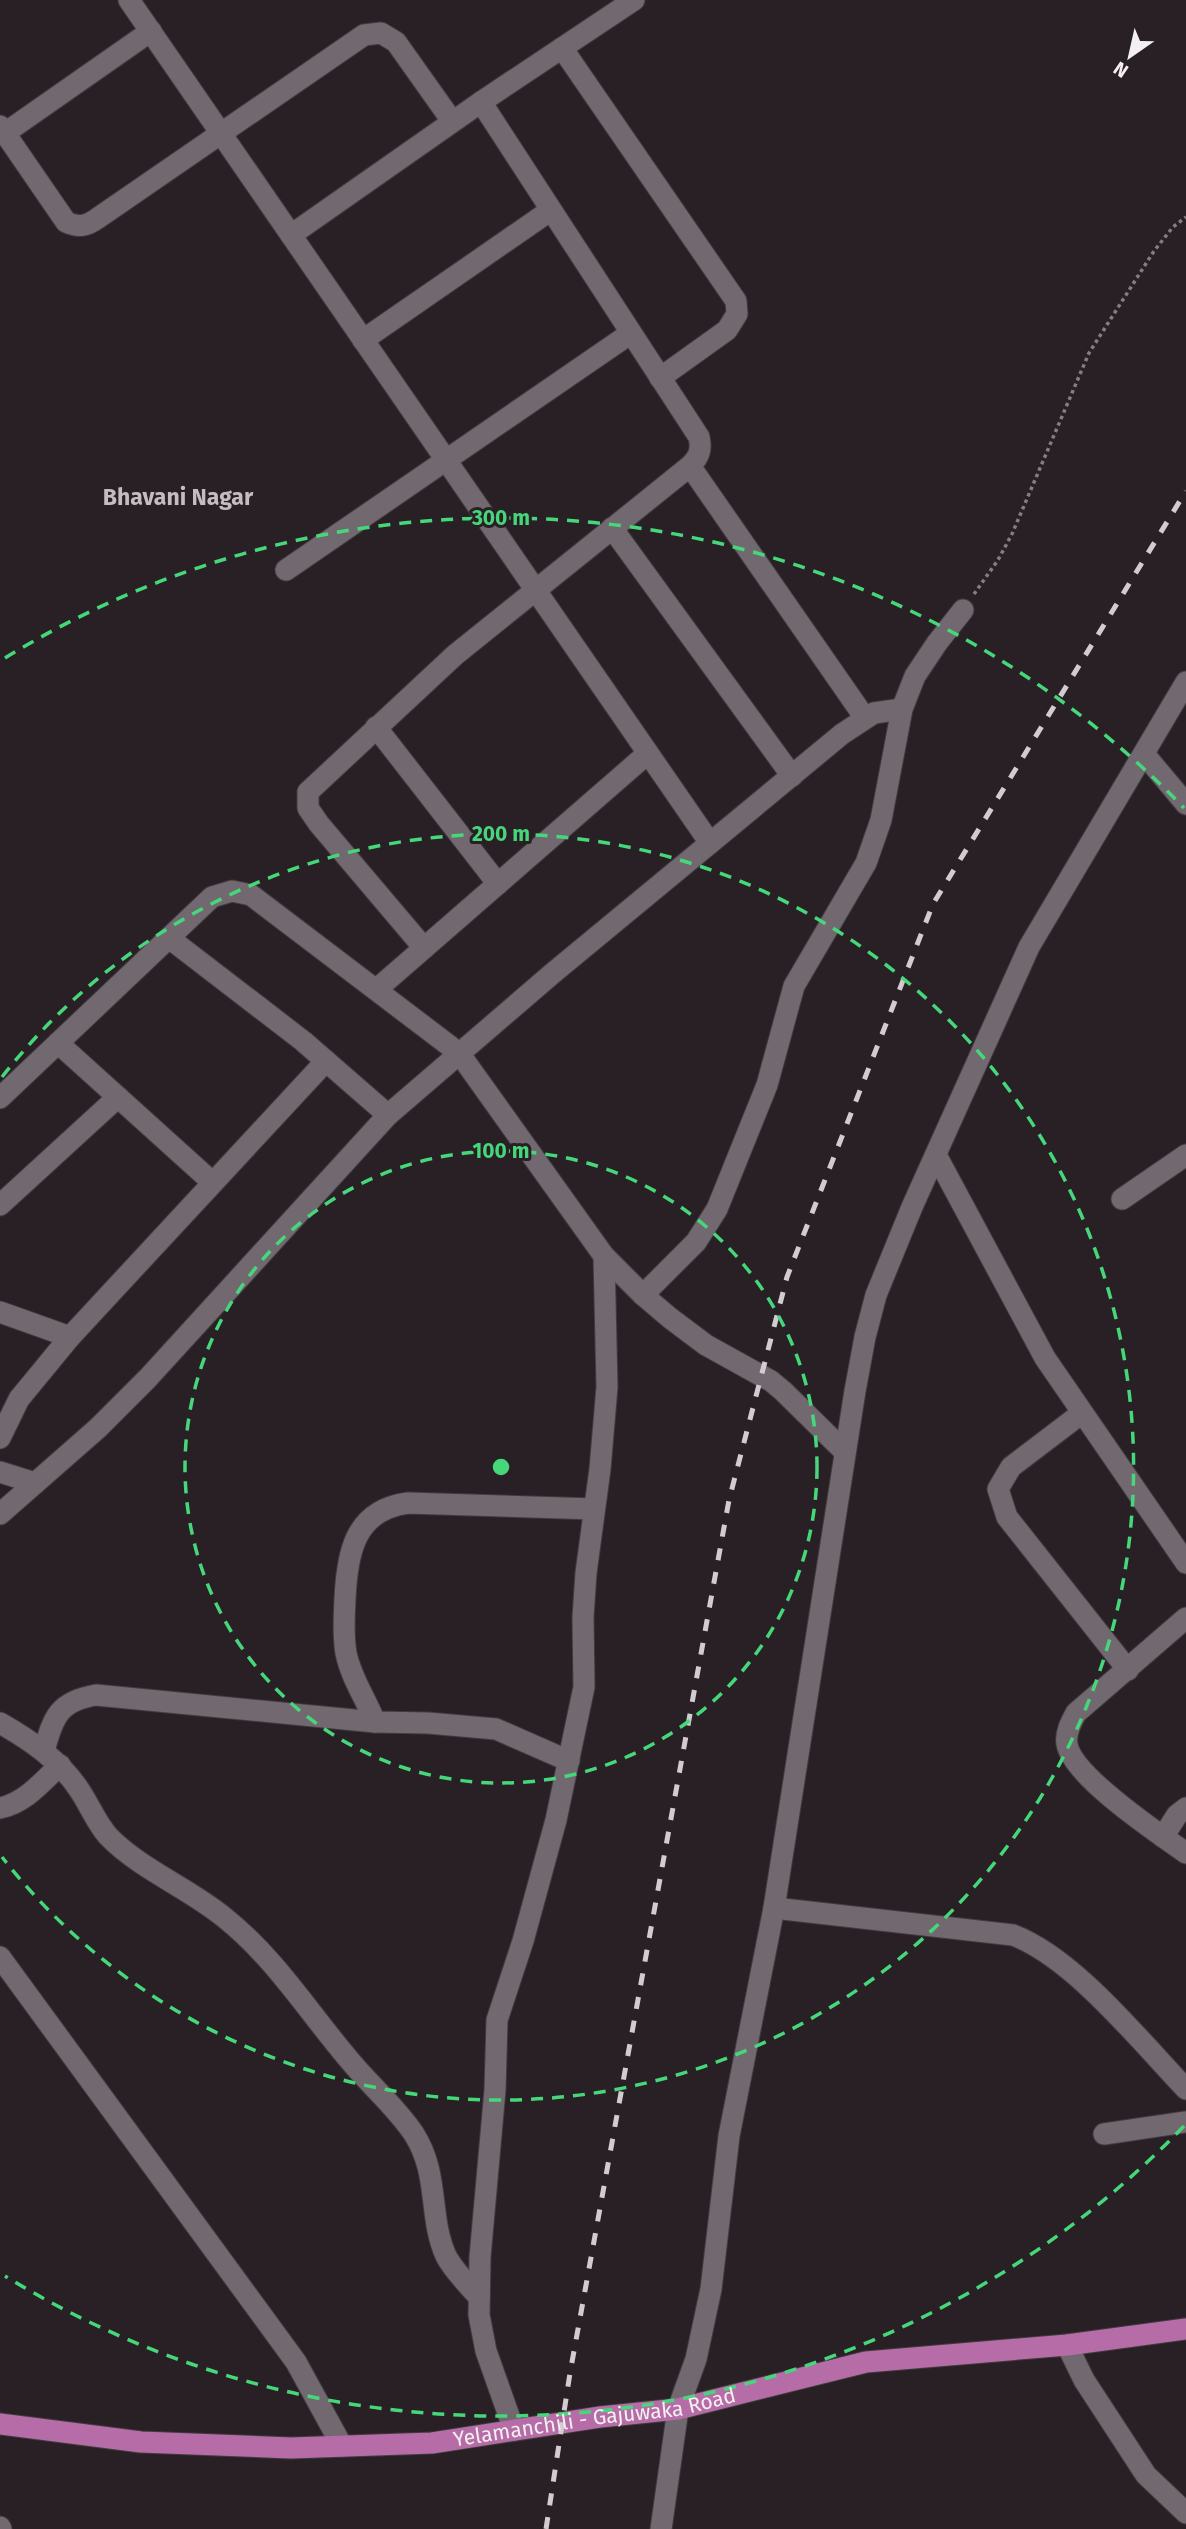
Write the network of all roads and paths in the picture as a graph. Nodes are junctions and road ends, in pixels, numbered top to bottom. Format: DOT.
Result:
graph roads {
  1 [pos="130,0"];
  2 [pos="634,0"];
  3 [pos="151,31"];
  4 [pos="562,48"];
  5 [pos="481,102"];
  6 [pos="452,121"];
  7 [pos="2,130"];
  8 [pos="221,132"];
  9 [pos="551,210"];
  10 [pos="1186,217"];
  11 [pos="290,235"];
  12 [pos="631,334"];
  13 [pos="363,340"];
  14 [pos="660,377"];
  15 [pos="444,460"];
  16 [pos="690,466"];
  17 [pos="612,528"];
  18 [pos="286,570"];
  19 [pos="534,591"];
  20 [pos="963,610"];
  21 [pos="1186,682"];
  22 [pos="902,709"];
  23 [pos="865,718"];
  24 [pos="376,727"];
  25 [pos="647,754"];
  26 [pos="1144,754"];
  27 [pos="792,776"];
  28 [pos="1186,804"];
  29 [pos="709,844"];
  30 [pos="498,884"];
  31 [pos="169,938"];
  32 [pos="424,948"];
  33 [pos="377,989"];
  34 [pos="58,1043"];
  35 [pos="459,1053"];
  36 [pos="326,1061"];
  37 [pos="118,1097"];
  38 [pos="0,1098"];
  39 [pos="388,1115"];
  40 [pos="936,1154"];
  41 [pos="1186,1155"];
  42 [pos="212,1182"];
  43 [pos="1122,1199"];
  44 [pos="0,1205"];
  45 [pos="604,1256"];
  46 [pos="643,1295"];
  47 [pos="0,1312"];
  48 [pos="70,1337"];
  49 [pos="9,1396"];
  50 [pos="1082,1413"];
  51 [pos="0,1438"];
  52 [pos="845,1452"];
  53 [pos="0,1472"];
  54 [pos="35,1483"];
  55 [pos="594,1509"];
  56 [pos="0,1514"];
  57 [pos="1186,1563"];
  58 [pos="1186,1618"];
  59 [pos="1128,1670"];
  60 [pos="375,1722"];
  61 [pos="0,1723"];
  62 [pos="52,1758"];
  63 [pos="569,1761"];
  64 [pos="0,1808"];
  65 [pos="1186,1808"];
  66 [pos="1163,1837"];
  67 [pos="1186,1853"];
  68 [pos="774,1908"];
  69 [pos="0,1957"];
  70 [pos="1186,2089"];
  71 [pos="1186,2122"];
  72 [pos="1104,2134"];
  73 [pos="479,2297"];
  74 [pos="1186,2329"];
  75 [pos="1067,2345"];
  76 [pos="678,2409"];
  77 [pos="0,2424"];
  78 [pos="514,2430"];
  79 [pos="342,2446"];
  80 [pos="1186,2513"];
  81 [pos="661,2529"];
  1 -- 3 [label="street"];
  2 -- 4 [label="street"];
  3 -- 7 [label="street"];
  3 -- 8 [label="street"];
  4 -- 5 [label="street"];
  4 -- 14 [label="street"];
  5 -- 6 [label="street"];
  5 -- 9 [label="street"];
  6 -- 8 [label="street"];
  6 -- 11 [label="street"];
  7 -- 8 [label="street"];
  8 -- 11 [label="street"];
  9 -- 12 [label="street"];
  9 -- 13 [label="street"];
  10 -- 20 [label="path"];
  11 -- 13 [label="street"];
  12 -- 14 [label="street"];
  12 -- 15 [label="street"];
  13 -- 15 [label="street"];
  14 -- 16 [label="street"];
  15 -- 18 [label="street"];
  15 -- 19 [label="street"];
  16 -- 17 [label="street"];
  16 -- 23 [label="street"];
  17 -- 19 [label="street"];
  17 -- 27 [label="street"];
  19 -- 24 [label="street"];
  19 -- 25 [label="street"];
  20 -- 22 [label="street"];
  21 -- 26 [label="street"];
  22 -- 23 [label="street"];
  22 -- 46 [label="street"];
  23 -- 27 [label="street"];
  24 -- 30 [label="street"];
  24 -- 32 [label="street"];
  25 -- 29 [label="street"];
  25 -- 30 [label="street"];
  26 -- 28 [label="street"];
  26 -- 40 [label="street"];
  27 -- 29 [label="street"];
  29 -- 35 [label="street"];
  30 -- 32 [label="street"];
  31 -- 33 [label="street"];
  31 -- 34 [label="street"];
  31 -- 36 [label="street"];
  32 -- 33 [label="street"];
  33 -- 35 [label="street"];
  34 -- 37 [label="street"];
  34 -- 38 [label="street"];
  35 -- 39 [label="street"];
  35 -- 45 [label="street"];
  36 -- 39 [label="street"];
  36 -- 42 [label="street"];
  37 -- 42 [label="street"];
  37 -- 44 [label="street"];
  39 -- 54 [label="street"];
  40 -- 50 [label="street"];
  40 -- 52 [label="street"];
  41 -- 43 [label="street"];
  42 -- 48 [label="street"];
  45 -- 46 [label="street"];
  45 -- 55 [label="street"];
  46 -- 52 [label="street"];
  47 -- 48 [label="street"];
  48 -- 49 [label="street"];
  49 -- 51 [label="street"];
  50 -- 57 [label="street"];
  50 -- 59 [label="street"];
  52 -- 68 [label="street"];
  53 -- 54 [label="street"];
  54 -- 56 [label="street"];
  55 -- 60 [label="street"];
  55 -- 63 [label="street"];
  58 -- 59 [label="street"];
  59 -- 66 [label="street"];
  60 -- 62 [label="street"];
  60 -- 63 [label="street"];
  61 -- 62 [label="street"];
  62 -- 64 [label="street"];
  62 -- 73 [label="street"];
  63 -- 73 [label="street"];
  65 -- 66 [label="street"];
  66 -- 67 [label="street"];
  68 -- 70 [label="street"];
  68 -- 76 [label="street"];
  69 -- 79 [label="street"];
  71 -- 72 [label="street"];
  73 -- 78 [label="street"];
  74 -- 75 [label="main road, Yelamanchili - Gajuwaka Road"];
  75 -- 76 [label="main road, Yelamanchili - Gajuwaka Road"];
  75 -- 80 [label="street"];
  76 -- 78 [label="main road, Yelamanchili - Gajuwaka Road"];
  76 -- 81 [label="street"];
  77 -- 79 [label="main road, Yelamanchili - Gajuwaka Road"];
  78 -- 79 [label="main road, Yelamanchili - Gajuwaka Road"];
}
